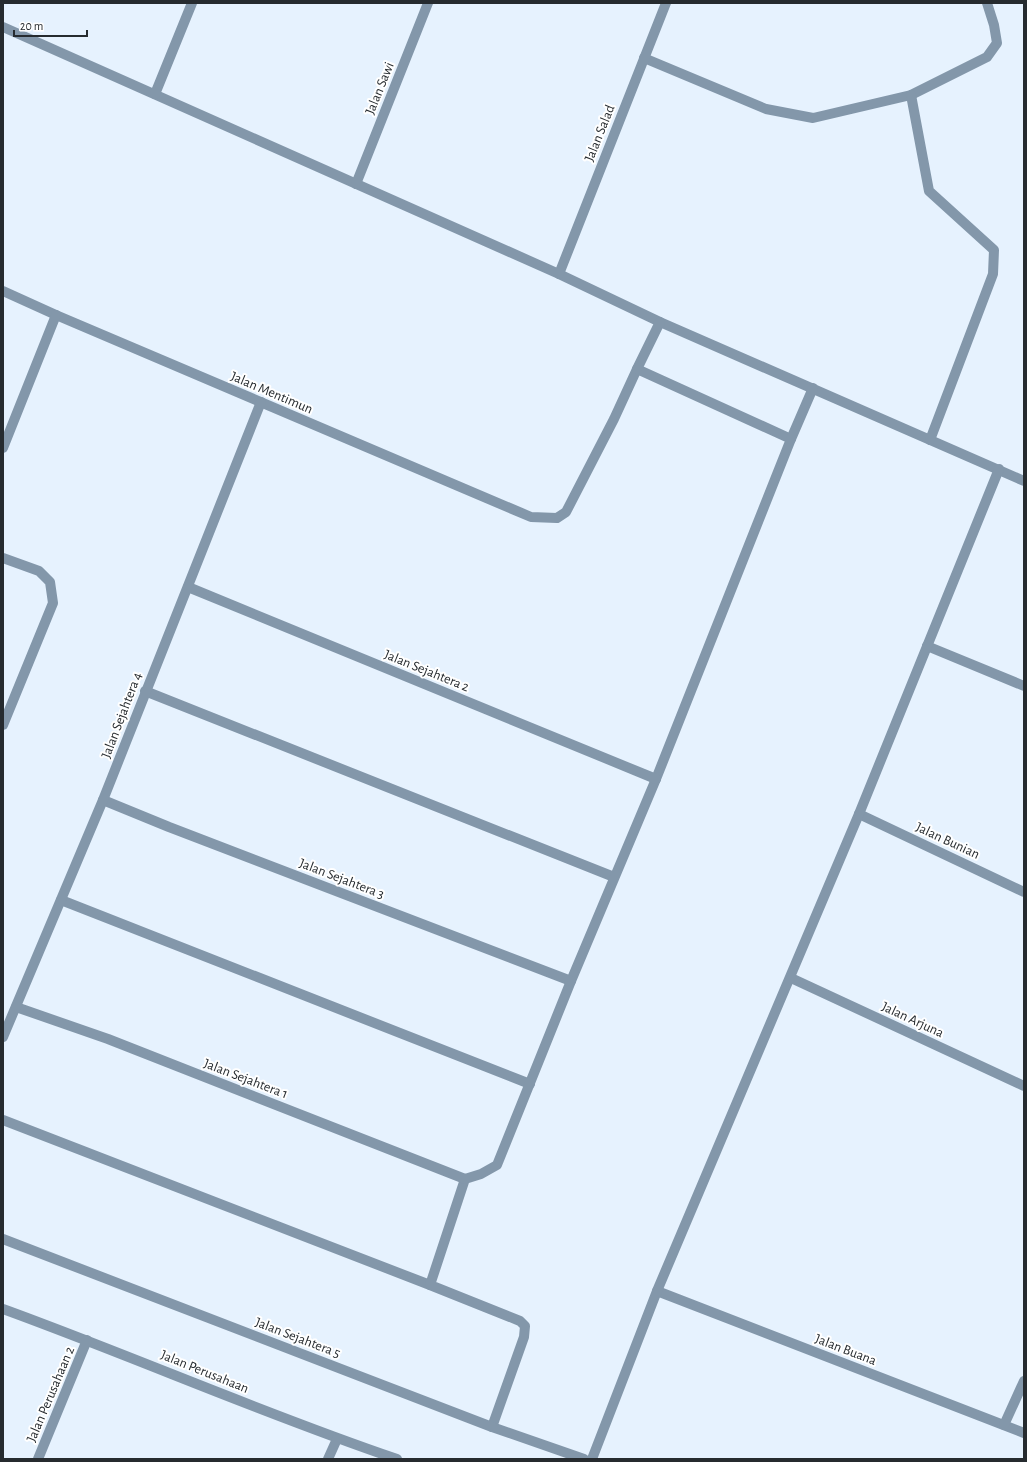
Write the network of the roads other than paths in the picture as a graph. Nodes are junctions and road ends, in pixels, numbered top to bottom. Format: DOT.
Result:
graph roads {
  1 [pos="192,3"];
  2 [pos="428,3"];
  3 [pos="666,3"];
  4 [pos="987,3"];
  5 [pos="3,27"];
  6 [pos="644,58"];
  7 [pos="155,94"];
  8 [pos="911,95"];
  9 [pos="356,184"];
  10 [pos="559,274"];
  11 [pos="3,291"];
  12 [pos="56,315"];
  13 [pos="660,322"];
  14 [pos="637,369"];
  15 [pos="813,388"];
  16 [pos="261,402"];
  17 [pos="791,439"];
  18 [pos="930,440"];
  19 [pos="3,448"];
  20 [pos="999,469"];
  21 [pos="1024,481"];
  22 [pos="3,558"];
  23 [pos="188,586"];
  24 [pos="927,646"];
  25 [pos="1024,686"];
  26 [pos="145,691"];
  27 [pos="3,725"];
  28 [pos="656,779"];
  29 [pos="103,800"];
  30 [pos="859,814"];
  31 [pos="614,877"];
  32 [pos="1024,892"];
  33 [pos="62,900"];
  34 [pos="791,978"];
  35 [pos="571,982"];
  36 [pos="16,1007"];
  37 [pos="3,1037"];
  38 [pos="530,1084"];
  39 [pos="1024,1086"];
  40 [pos="3,1120"];
  41 [pos="464,1179"];
  42 [pos="3,1239"];
  43 [pos="430,1285"];
  44 [pos="657,1291"];
  45 [pos="3,1309"];
  46 [pos="87,1340"];
  47 [pos="1024,1381"];
  48 [pos="1004,1426"];
  49 [pos="492,1427"];
  50 [pos="1024,1433"];
  51 [pos="337,1439"];
  52 [pos="38,1459"];
  53 [pos="328,1459"];
  54 [pos="396,1459"];
  55 [pos="584,1459"];
  56 [pos="592,1459"];
  1 -- 7 [label="street"];
  2 -- 9 [label="street, Jalan Sawi"];
  3 -- 6 [label="street, Jalan Salad"];
  4 -- 8 [label="street"];
  5 -- 7 [label="street"];
  6 -- 8 [label="street"];
  6 -- 10 [label="street, Jalan Salad"];
  7 -- 9 [label="street"];
  8 -- 18 [label="street"];
  9 -- 10 [label="street"];
  10 -- 13 [label="street"];
  11 -- 12 [label="street, Jalan Mentimun"];
  12 -- 16 [label="street, Jalan Mentimun"];
  12 -- 19 [label="street"];
  13 -- 14 [label="street"];
  13 -- 15 [label="street"];
  14 -- 16 [label="street, Jalan Mentimun"];
  14 -- 17 [label="street"];
  15 -- 17 [label="street"];
  15 -- 18 [label="street"];
  16 -- 23 [label="street, Jalan Sejahtera 4"];
  17 -- 28 [label="street"];
  18 -- 20 [label="street"];
  20 -- 21 [label="street"];
  20 -- 24 [label="street"];
  22 -- 27 [label="street"];
  23 -- 26 [label="street, Jalan Sejahtera 4"];
  23 -- 28 [label="street, Jalan Sejahtera 2"];
  24 -- 25 [label="street"];
  24 -- 30 [label="street"];
  26 -- 29 [label="street, Jalan Sejahtera 4"];
  26 -- 31 [label="street"];
  28 -- 31 [label="street"];
  29 -- 33 [label="street, Jalan Sejahtera 4"];
  29 -- 35 [label="street, Jalan Sejahtera 3"];
  30 -- 32 [label="street, Jalan Bunian"];
  30 -- 34 [label="street"];
  31 -- 35 [label="street"];
  33 -- 36 [label="street, Jalan Sejahtera 4"];
  33 -- 38 [label="street"];
  34 -- 39 [label="street, Jalan Arjuna"];
  34 -- 44 [label="street"];
  35 -- 38 [label="street"];
  36 -- 37 [label="street, Jalan Sejahtera 4"];
  36 -- 41 [label="street, Jalan Sejahtera 1"];
  38 -- 41 [label="street"];
  40 -- 43 [label="street"];
  41 -- 43 [label="street"];
  42 -- 49 [label="street, Jalan Sejahtera 5"];
  43 -- 49 [label="street"];
  44 -- 48 [label="street, Jalan Buana"];
  44 -- 56 [label="street"];
  45 -- 46 [label="street, Jalan Perusahaan"];
  46 -- 51 [label="street, Jalan Perusahaan"];
  46 -- 52 [label="street, Jalan Perusahaan 2"];
  47 -- 48 [label="street"];
  48 -- 50 [label="street, Jalan Buana"];
  49 -- 55 [label="street, Jalan Sejahtera 5"];
  51 -- 53 [label="street"];
  51 -- 54 [label="street, Jalan Perusahaan"];
}
